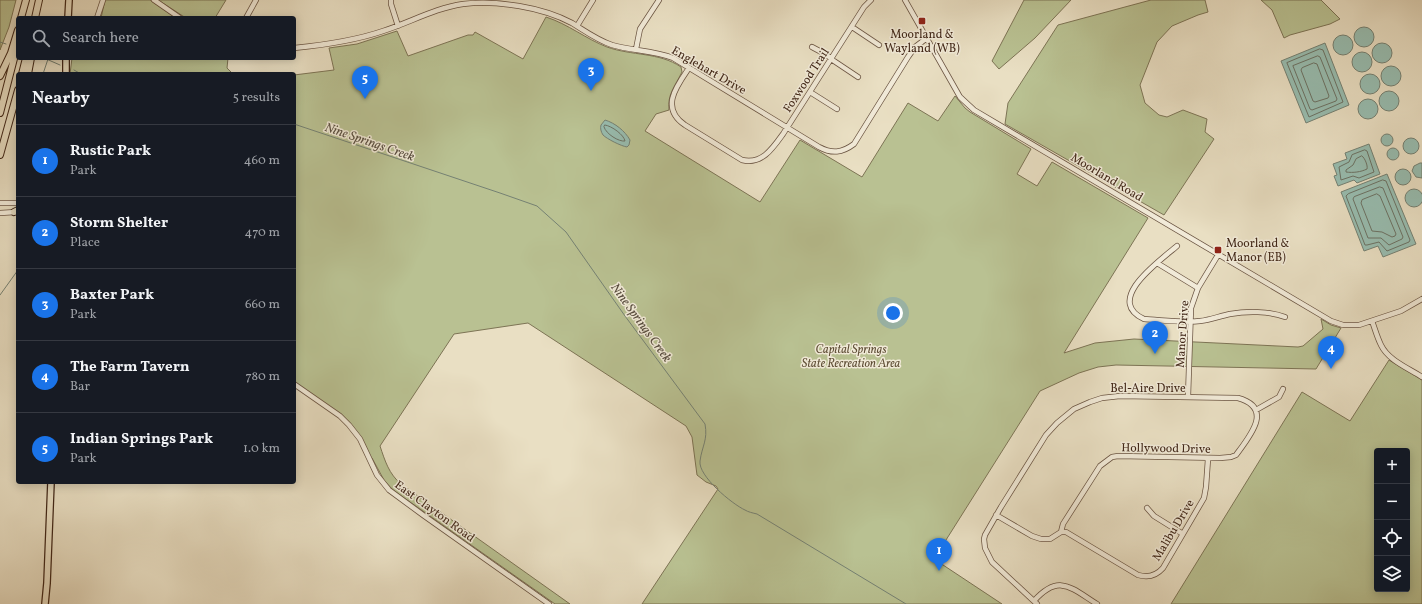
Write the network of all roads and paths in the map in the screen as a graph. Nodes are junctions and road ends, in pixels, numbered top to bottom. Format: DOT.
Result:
graph roads {
  1 [pos="26,0"];
  2 [pos="39,0"];
  3 [pos="69,0"];
  4 [pos="103,0"];
  5 [pos="154,0"];
  6 [pos="256,0"];
  7 [pos="391,0"];
  8 [pos="593,0"];
  9 [pos="659,0"];
  10 [pos="871,0"];
  11 [pos="905,0"];
  12 [pos="460,2"];
  13 [pos="22,16"];
  14 [pos="36,16"];
  15 [pos="68,16"];
  16 [pos="98,16"];
  17 [pos="177,16"];
  18 [pos="247,16"];
  19 [pos="398,26"];
  20 [pos="577,26"];
  21 [pos="852,27"];
  22 [pos="16,37"];
  23 [pos="927,38"];
  24 [pos="879,45"];
  25 [pos="812,47"];
  26 [pos="296,48"];
  27 [pos="636,49"];
  28 [pos="16,51"];
  29 [pos="831,59"];
  30 [pos="26,60"];
  31 [pos="31,60"];
  32 [pos="66,60"];
  33 [pos="689,68"];
  34 [pos="22,72"];
  35 [pos="28,72"];
  36 [pos="66,72"];
  37 [pos="0,76"];
  38 [pos="858,77"];
  39 [pos="810,92"];
  40 [pos="16,97"];
  41 [pos="837,108"];
  42 [pos="0,113"];
  43 [pos="787,128"];
  44 [pos="0,155"];
  45 [pos="0,203"];
  46 [pos="16,203"];
  47 [pos="16,211"];
  48 [pos="0,213"];
  49 [pos="1177,246"];
  50 [pos="1218,255"];
  51 [pos="1157,264"];
  52 [pos="1198,288"];
  53 [pos="1422,299"];
  54 [pos="1285,317"];
  55 [pos="1190,321"];
  56 [pos="1372,321"];
  57 [pos="1422,377"];
  58 [pos="296,385"];
  59 [pos="1283,389"];
  60 [pos="1188,397"];
  61 [pos="1256,410"];
  62 [pos="1208,458"];
  63 [pos="51,484"];
  64 [pos="1148,508"];
  65 [pos="996,515"];
  66 [pos="1061,532"];
  67 [pos="1183,534"];
  68 [pos="1036,602"];
  69 [pos="45,604"];
  70 [pos="549,604"];
  71 [pos="1097,604"];
  1 -- 13 [label="highway"];
  2 -- 14 [label="highway"];
  3 -- 15 [label="main road"];
  4 -- 16 [label="street"];
  5 -- 17 [label="street"];
  6 -- 18 [label="street"];
  7 -- 19 [label="street"];
  8 -- 20 [label="street"];
  9 -- 27 [label="street"];
  10 -- 21 [label="street, Foxwood Trail"];
  11 -- 23 [label="street, Moorland Road"];
  12 -- 19 [label="street, Englehart Drive"];
  12 -- 20 [label="street, Englehart Drive"];
  19 -- 26 [label="street, Englehart Drive"];
  20 -- 27 [label="street, Englehart Drive"];
  21 -- 24 [label="street"];
  21 -- 29 [label="street, Foxwood Trail"];
  22 -- 37 [label="highway"];
  23 -- 43 [label="street, Englehart Drive"];
  23 -- 50 [label="street, Moorland Road"];
  25 -- 29 [label="street"];
  27 -- 33 [label="street, Englehart Drive"];
  28 -- 42 [label="highway"];
  29 -- 38 [label="street"];
  29 -- 39 [label="street, Foxwood Trail"];
  30 -- 34 [label="highway"];
  31 -- 35 [label="highway"];
  32 -- 36 [label="main road"];
  33 -- 43 [label="street, Englehart Drive"];
  33 -- 43 [label="street, Foxwood Trail"];
  39 -- 41 [label="street"];
  39 -- 43 [label="street, Foxwood Trail"];
  40 -- 44 [label="highway"];
  45 -- 46 [label="street"];
  47 -- 48 [label="street"];
  49 -- 51 [label="street"];
  50 -- 52 [label="street, Manor Drive"];
  50 -- 56 [label="street, Moorland Road"];
  51 -- 52 [label="street"];
  51 -- 55 [label="street"];
  52 -- 55 [label="street, Manor Drive"];
  53 -- 56 [label="street"];
  54 -- 55 [label="street"];
  55 -- 60 [label="street, Manor Drive"];
  56 -- 57 [label="street"];
  58 -- 70 [label="street, East Clayton Road"];
  59 -- 61 [label="street"];
  60 -- 61 [label="street, Bel-Aire Drive"];
  60 -- 65 [label="street, Bel-Aire Drive"];
  61 -- 62 [label="street, Hollywood Drive"];
  62 -- 66 [label="street, Hollywood Drive"];
  62 -- 67 [label="street, Malibu Drive"];
  63 -- 69 [label="main road"];
  64 -- 67 [label="street"];
  65 -- 66 [label="street"];
  65 -- 68 [label="street, Bel-Aire Drive"];
  66 -- 67 [label="street, Malibu Drive"];
  68 -- 71 [label="street"];
}
